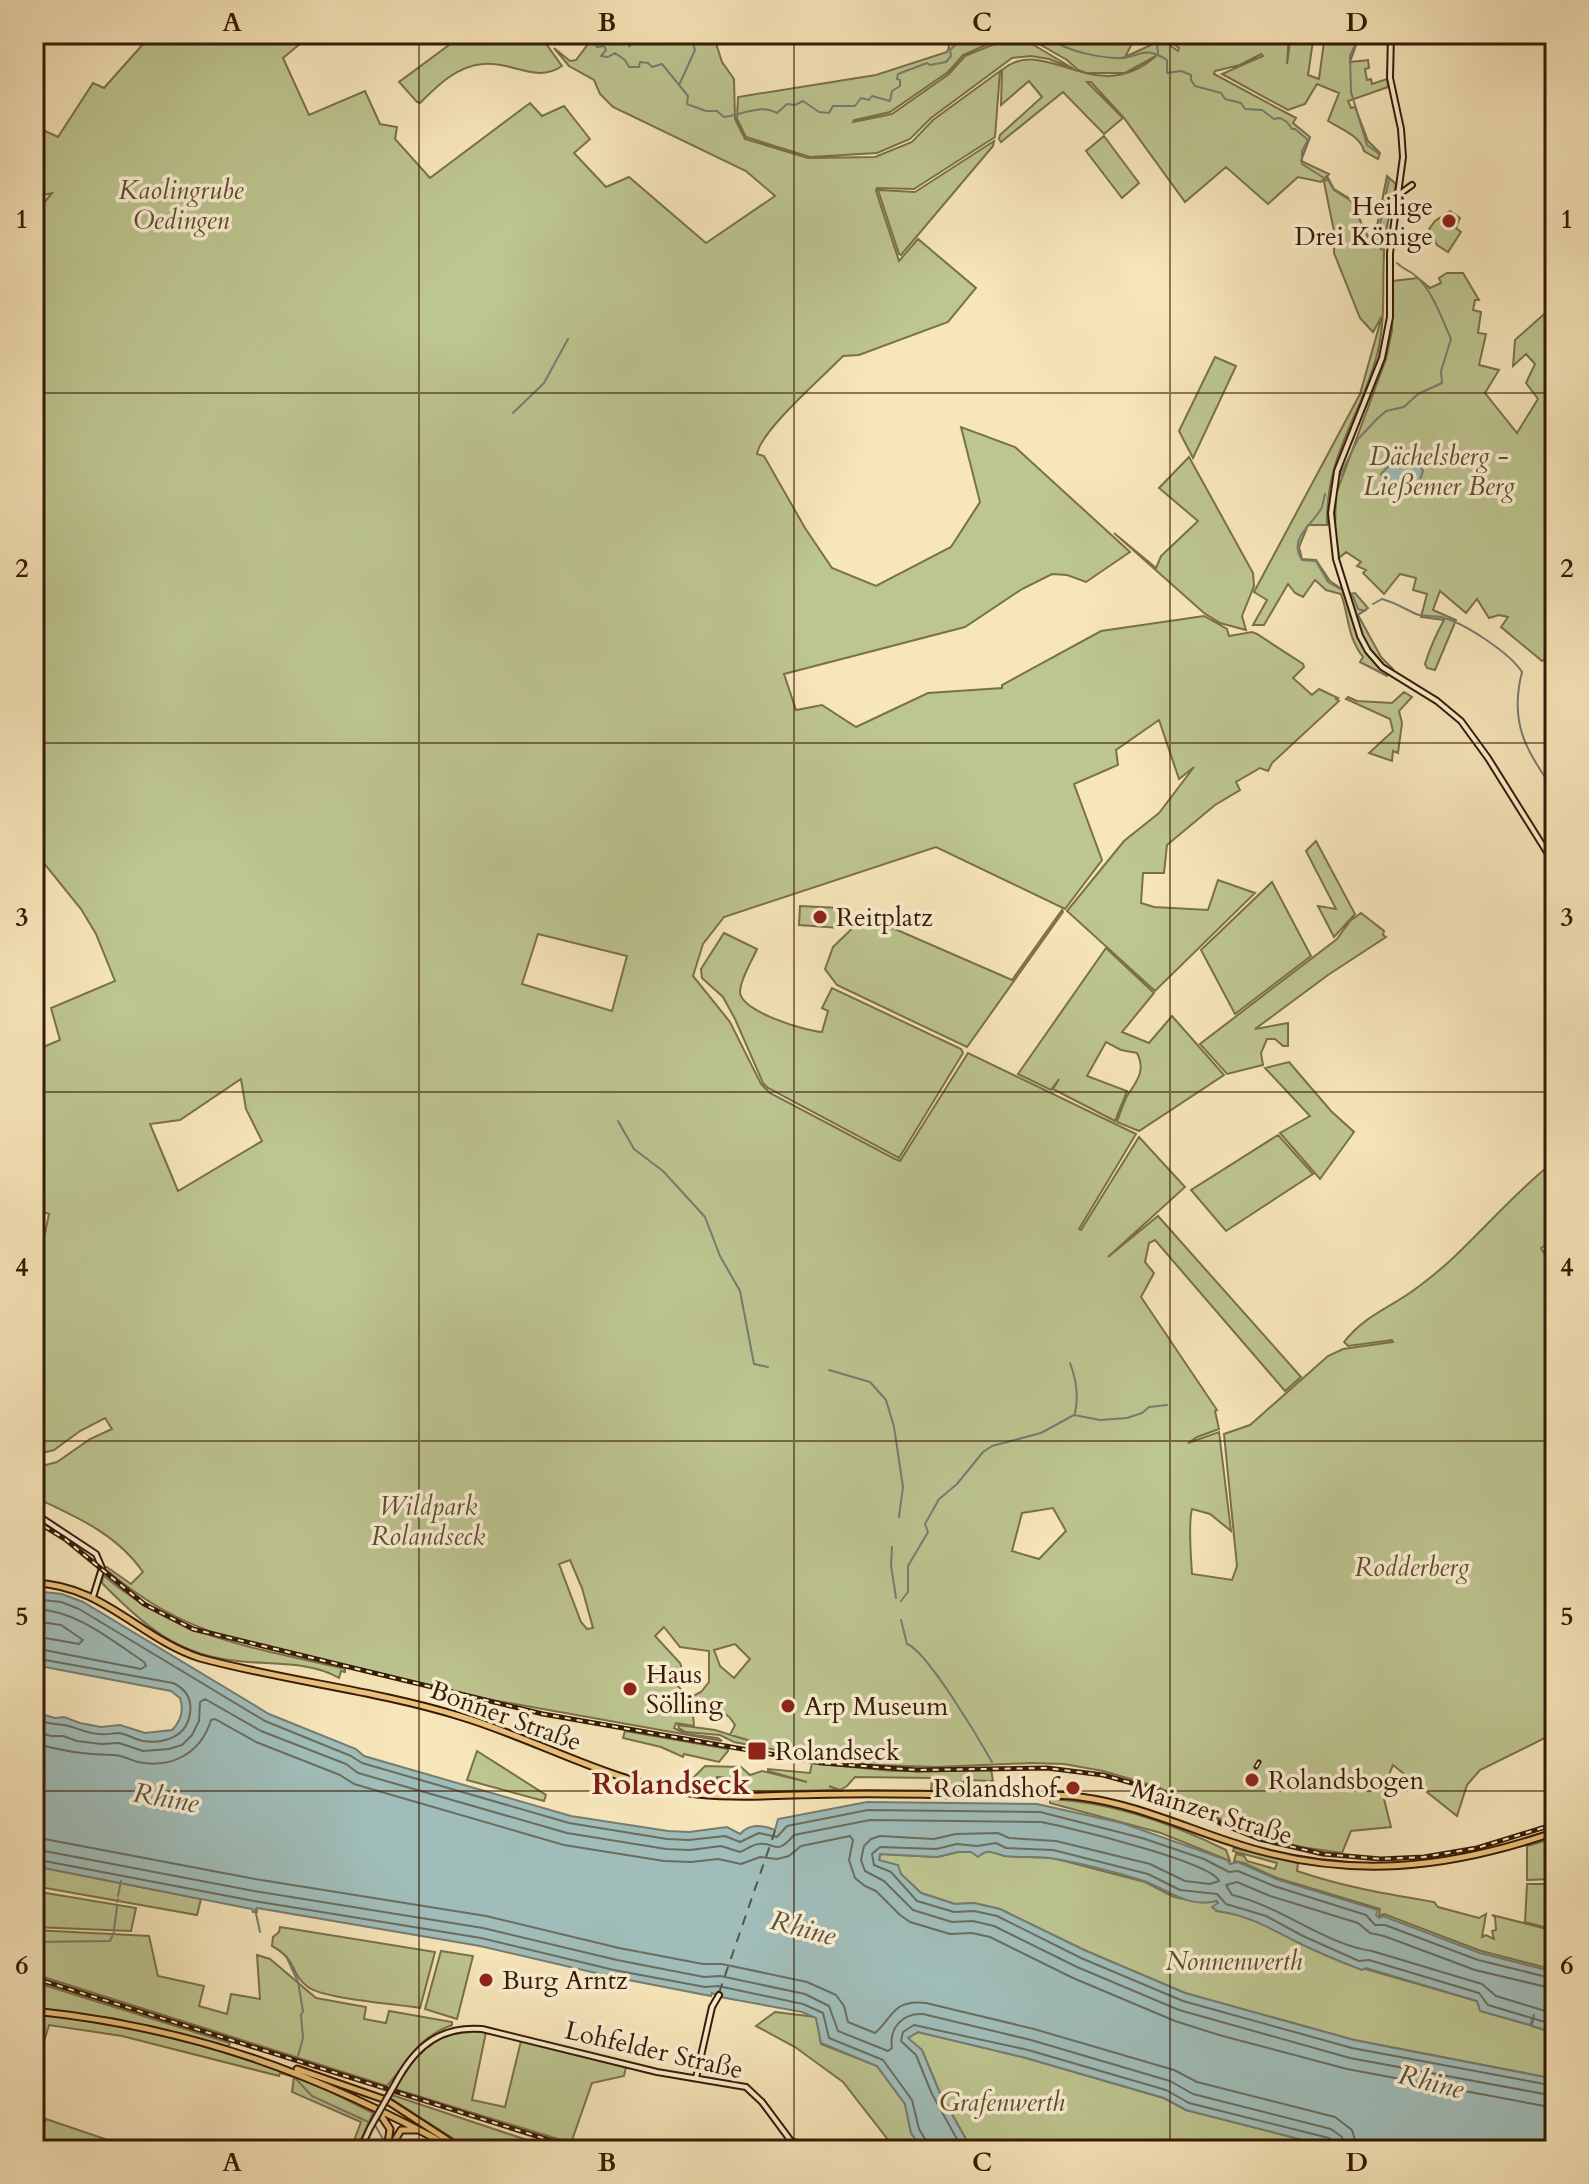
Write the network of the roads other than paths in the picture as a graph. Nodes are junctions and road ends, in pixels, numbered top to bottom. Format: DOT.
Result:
graph roads {
  1 [pos="1391,34"];
  2 [pos="1412,185"];
  3 [pos="1399,195"];
  4 [pos="1555,865"];
  5 [pos="34,1513"];
  6 [pos="34,1583"];
  7 [pos="93,1597"];
  8 [pos="997,1795"];
  9 [pos="1555,1832"];
  10 [pos="719,1995"];
  11 [pos="34,2011"];
  12 [pos="274,2064"];
  13 [pos="696,2078"];
  14 [pos="386,2100"];
  15 [pos="372,2105"];
  16 [pos="422,2131"];
  17 [pos="365,2150"];
  18 [pos="388,2150"];
  19 [pos="456,2150"];
  20 [pos="463,2150"];
  21 [pos="819,2150"];
  1 -- 3 [label="main road"];
  2 -- 3 [label="main road"];
  3 -- 4 [label="main road"];
  5 -- 7 [label="main road"];
  6 -- 7 [label="main road, Bonner Straße"];
  7 -- 8 [label="main road, Bonner Straße"];
  8 -- 9 [label="main road, Mainzer Straße"];
  10 -- 13 [label="main road"];
  11 -- 12 [label="main road"];
  12 -- 14 [label="main road"];
  12 -- 15 [label="main road"];
  13 -- 14 [label="main road, Lohfelder Straße, bridge"];
  13 -- 21 [label="main road, Lohfelder Straße"];
  14 -- 17 [label="main road, bridge"];
  14 -- 20 [label="main road"];
  15 -- 16 [label="main road"];
  15 -- 18 [label="main road"];
  16 -- 18 [label="main road"];
  16 -- 19 [label="main road"];
}
